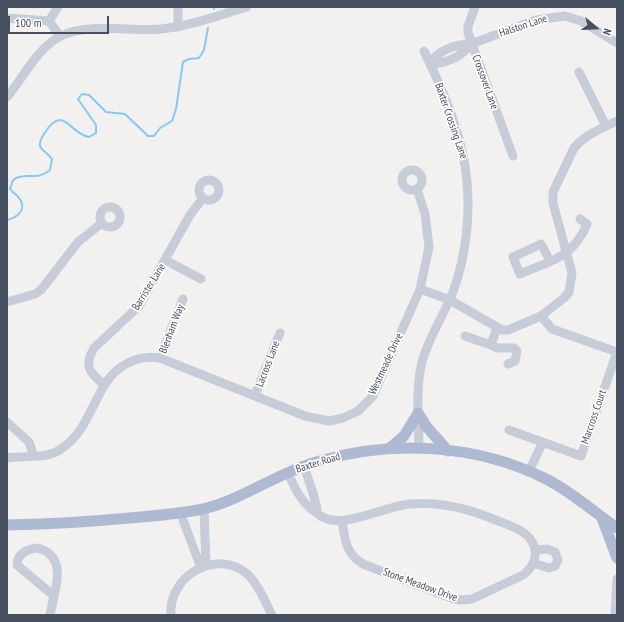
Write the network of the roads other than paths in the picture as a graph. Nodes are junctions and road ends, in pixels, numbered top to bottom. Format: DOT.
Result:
graph roads {
  1 [pos="58,7"];
  2 [pos="178,7"];
  3 [pos="247,7"];
  4 [pos="475,7"];
  5 [pos="7,18"];
  6 [pos="49,22"];
  7 [pos="178,27"];
  8 [pos="60,36"];
  9 [pos="617,43"];
  10 [pos="471,44"];
  11 [pos="424,52"];
  12 [pos="430,63"];
  13 [pos="579,72"];
  14 [pos="7,97"];
  15 [pos="617,121"];
  16 [pos="606,126"];
  17 [pos="513,156"];
  18 [pos="417,189"];
  19 [pos="203,198"];
  20 [pos="580,219"];
  21 [pos="102,223"];
  22 [pos="566,254"];
  23 [pos="165,260"];
  24 [pos="550,262"];
  25 [pos="201,279"];
  26 [pos="420,289"];
  27 [pos="184,299"];
  28 [pos="450,300"];
  29 [pos="7,302"];
  30 [pos="541,316"];
  31 [pos="497,328"];
  32 [pos="280,333"];
  33 [pos="465,336"];
  34 [pos="491,345"];
  35 [pos="160,358"];
  36 [pos="508,364"];
  37 [pos="104,386"];
  38 [pos="255,396"];
  39 [pos="418,413"];
  40 [pos="7,422"];
  41 [pos="509,430"];
  42 [pos="543,442"];
  43 [pos="390,448"];
  44 [pos="418,449"];
  45 [pos="448,451"];
  46 [pos="34,456"];
  47 [pos="7,458"];
  48 [pos="304,466"];
  49 [pos="529,471"];
  50 [pos="288,473"];
  51 [pos="204,509"];
  52 [pos="180,512"];
  53 [pos="317,512"];
  54 [pos="602,518"];
  55 [pos="342,521"];
  56 [pos="7,525"];
  57 [pos="617,528"];
  58 [pos="535,550"];
  59 [pos="617,558"];
  60 [pos="533,563"];
  61 [pos="204,566"];
  62 [pos="617,579"];
  63 [pos="54,596"];
  64 [pos="50,615"];
  65 [pos="171,615"];
  66 [pos="272,615"];
  67 [pos="615,615"];
  1 -- 6 [label="street"];
  2 -- 7 [label="street"];
  3 -- 7 [label="street"];
  4 -- 10 [label="street, Crossover Lane"];
  5 -- 6 [label="street"];
  6 -- 8 [label="street"];
  7 -- 8 [label="street"];
  8 -- 14 [label="street"];
  9 -- 10 [label="street, Halston Lane"];
  10 -- 12 [label="street, Halston Lane"];
  10 -- 17 [label="street, Crossover Lane"];
  11 -- 12 [label="street, Baxter Crossing Lane"];
  12 -- 28 [label="street, Baxter Crossing Lane"];
  13 -- 16 [label="street"];
  15 -- 16 [label="street"];
  16 -- 22 [label="street"];
  18 -- 26 [label="street, Westmeade Drive"];
  19 -- 23 [label="street, Barrister Lane"];
  20 -- 22 [label="street"];
  21 -- 29 [label="street"];
  22 -- 24 [label="street"];
  22 -- 30 [label="street"];
  23 -- 25 [label="street"];
  23 -- 37 [label="street, Barrister Lane"];
  26 -- 28 [label="street"];
  26 -- 38 [label="street, Westmeade Drive"];
  27 -- 35 [label="street, Blenham Way"];
  28 -- 31 [label="street"];
  28 -- 39 [label="street, Baxter Crossing Lane"];
  30 -- 31 [label="street"];
  30 -- 42 [label="street, Marcross Court"];
  31 -- 34 [label="street"];
  32 -- 38 [label="street, Lacross Lane"];
  33 -- 34 [label="street"];
  34 -- 36 [label="street"];
  35 -- 37 [label="street, Westmeade Drive"];
  35 -- 38 [label="street, Westmeade Drive"];
  37 -- 46 [label="street, Westmeade Drive"];
  39 -- 43 [label="main road"];
  39 -- 44 [label="street, Baxter Crossing Lane"];
  39 -- 45 [label="main road"];
  40 -- 46 [label="street"];
  41 -- 42 [label="street, Marcross Court"];
  42 -- 49 [label="street"];
  43 -- 44 [label="main road, Baxter Road"];
  43 -- 48 [label="main road, Baxter Road"];
  44 -- 45 [label="main road, Baxter Road"];
  45 -- 49 [label="main road, Baxter Road"];
  46 -- 47 [label="street, Westmeade Drive"];
  48 -- 50 [label="main road, Baxter Road"];
  48 -- 53 [label="street"];
  49 -- 54 [label="main road, Baxter Road"];
  50 -- 51 [label="main road, Baxter Road"];
  50 -- 53 [label="street"];
  51 -- 52 [label="main road, Baxter Road"];
  51 -- 61 [label="street"];
  52 -- 56 [label="main road, Baxter Road"];
  52 -- 61 [label="street"];
  53 -- 55 [label="street"];
  54 -- 57 [label="main road, Baxter Road"];
  54 -- 59 [label="main road"];
  55 -- 58 [label="street"];
  55 -- 60 [label="street, Stone Meadow Drive"];
  58 -- 60 [label="street"];
  58 -- 60 [label="street"];
  61 -- 65 [label="street"];
  61 -- 66 [label="street"];
  62 -- 67 [label="street"];
  63 -- 63 [label="street"];
  63 -- 64 [label="street"];
}
